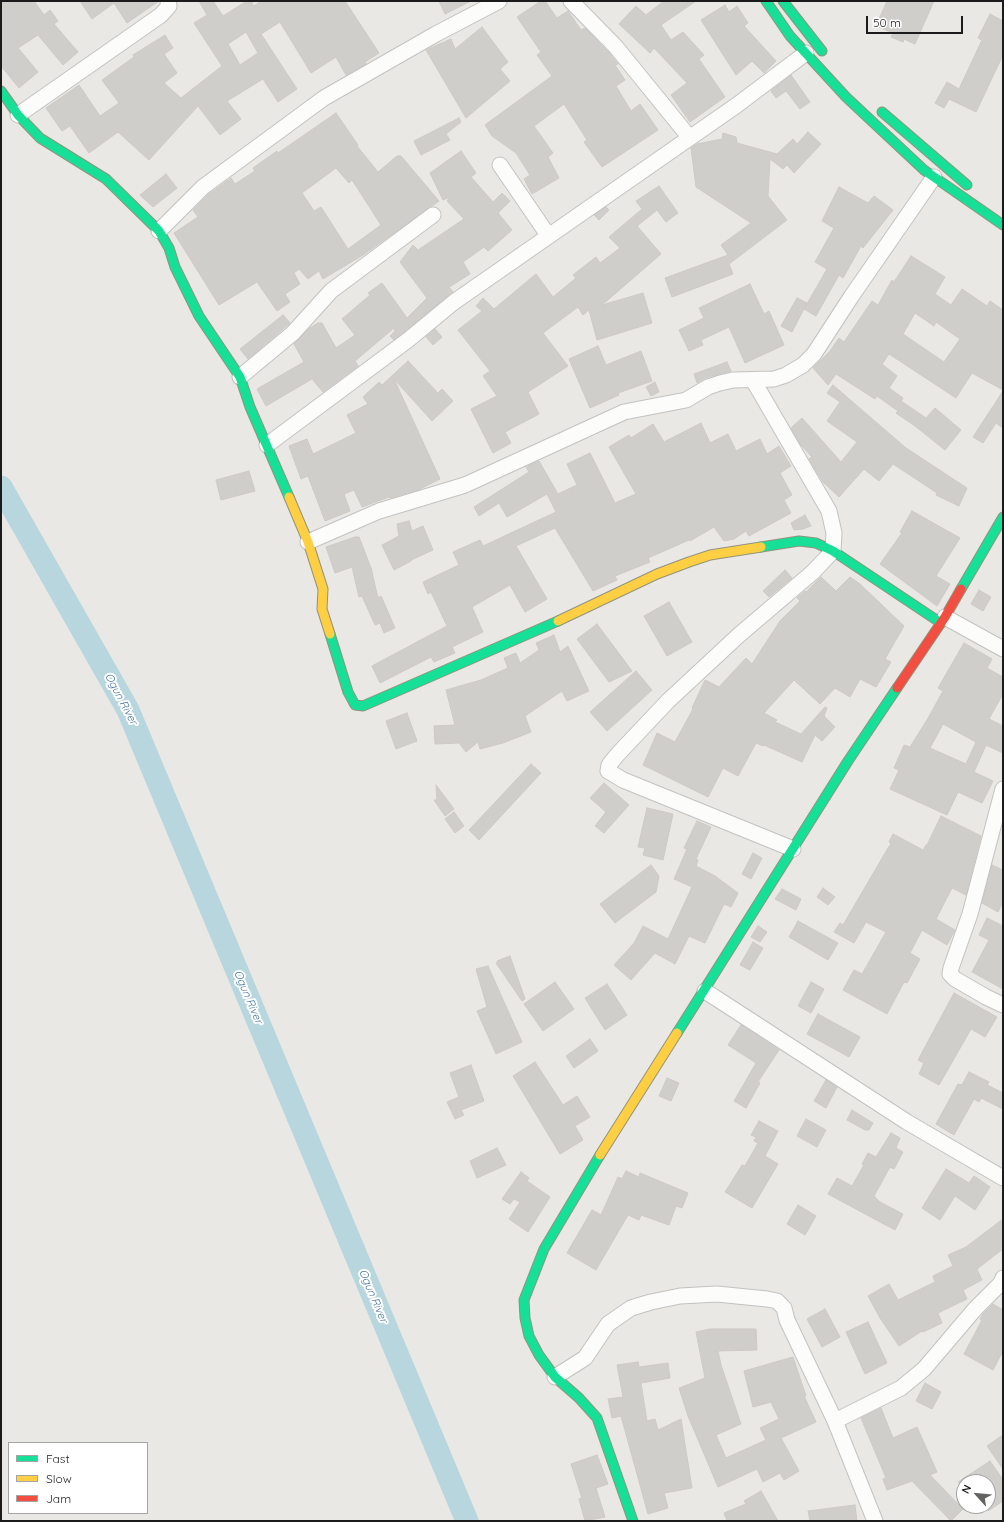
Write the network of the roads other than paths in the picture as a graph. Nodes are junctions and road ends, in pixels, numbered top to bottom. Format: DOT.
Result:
graph roads {
  1 [pos="168,1"];
  2 [pos="499,1"];
  3 [pos="571,1"];
  4 [pos="766,1"];
  5 [pos="783,1"];
  6 [pos="806,53"];
  7 [pos="826,56"];
  8 [pos="1,91"];
  9 [pos="873,103"];
  10 [pos="18,115"];
  11 [pos="690,138"];
  12 [pos="500,165"];
  13 [pos="934,177"];
  14 [pos="973,189"];
  15 [pos="433,215"];
  16 [pos="1003,225"];
  17 [pos="159,231"];
  18 [pos="548,235"];
  19 [pos="240,378"];
  20 [pos="753,380"];
  21 [pos="267,445"];
  22 [pos="1003,517"];
  23 [pos="308,542"];
  24 [pos="833,551"];
  25 [pos="943,620"];
  26 [pos="1003,649"];
  27 [pos="1003,789"];
  28 [pos="793,850"];
  29 [pos="705,991"];
  30 [pos="1003,1005"];
  31 [pos="1003,1178"];
  32 [pos="1003,1278"];
  33 [pos="555,1377"];
  34 [pos="835,1422"];
  35 [pos="633,1521"];
  36 [pos="875,1521"];
  1 -- 10 [label="street"];
  2 -- 17 [label="street"];
  3 -- 11 [label="street"];
  4 -- 6 [label="street"];
  5 -- 7 [label="street"];
  6 -- 11 [label="street"];
  6 -- 13 [label="street"];
  8 -- 10 [label="street"];
  9 -- 14 [label="street"];
  10 -- 17 [label="street"];
  11 -- 18 [label="street"];
  12 -- 18 [label="street"];
  13 -- 16 [label="street"];
  13 -- 20 [label="street"];
  15 -- 19 [label="street"];
  17 -- 19 [label="street"];
  18 -- 21 [label="street"];
  19 -- 21 [label="street"];
  20 -- 23 [label="street"];
  20 -- 24 [label="street"];
  21 -- 23 [label="street"];
  22 -- 25 [label="street"];
  23 -- 24 [label="street"];
  24 -- 25 [label="street"];
  24 -- 28 [label="street"];
  25 -- 26 [label="street"];
  25 -- 28 [label="street"];
  27 -- 30 [label="street"];
  28 -- 29 [label="street"];
  29 -- 31 [label="street"];
  29 -- 33 [label="street"];
  32 -- 34 [label="street"];
  33 -- 34 [label="street"];
  33 -- 35 [label="street"];
  34 -- 36 [label="street"];
}
